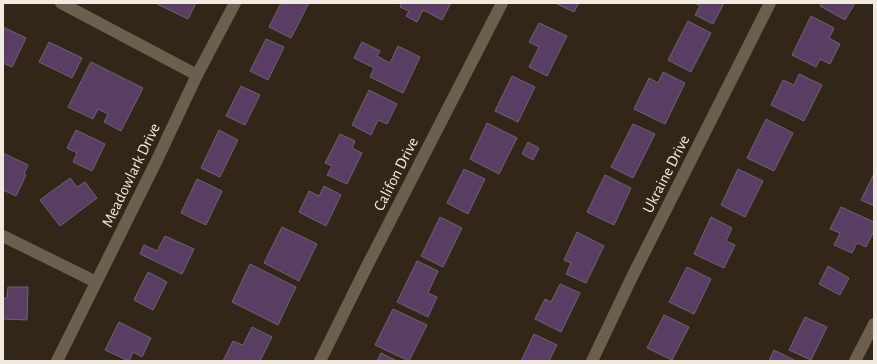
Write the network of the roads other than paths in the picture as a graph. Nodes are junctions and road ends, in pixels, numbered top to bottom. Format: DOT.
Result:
graph roads {
  1 [pos="61,3"];
  2 [pos="235,3"];
  3 [pos="502,3"];
  4 [pos="770,3"];
  5 [pos="197,75"];
  6 [pos="3,236"];
  7 [pos="96,282"];
  8 [pos="874,324"];
  9 [pos="57,361"];
  10 [pos="320,361"];
  11 [pos="592,361"];
  12 [pos="855,361"];
  1 -- 5 [label="street"];
  2 -- 5 [label="street, Meadowlark Drive"];
  3 -- 10 [label="street, Califon Drive"];
  4 -- 11 [label="street, Ukraine Drive"];
  5 -- 7 [label="street, Meadowlark Drive"];
  6 -- 7 [label="street"];
  7 -- 9 [label="street, Meadowlark Drive"];
  8 -- 12 [label="street"];
}
